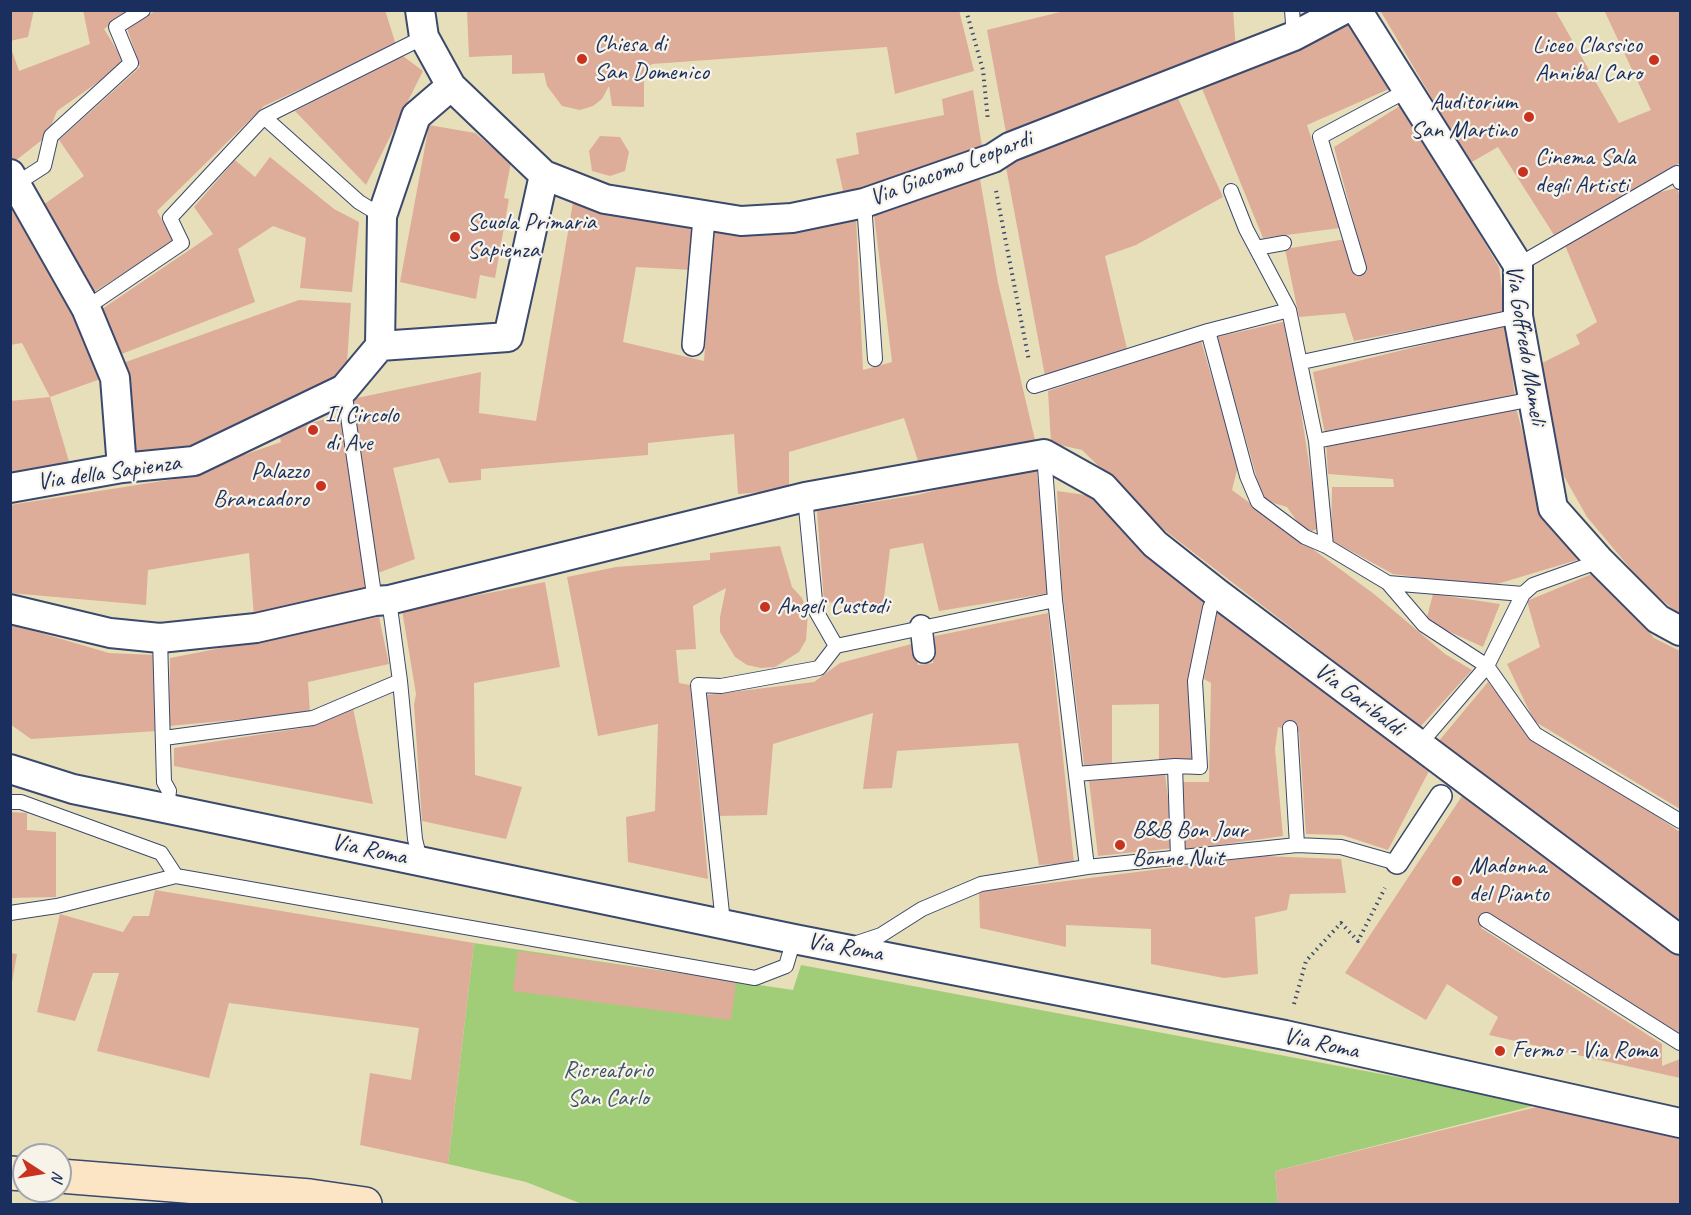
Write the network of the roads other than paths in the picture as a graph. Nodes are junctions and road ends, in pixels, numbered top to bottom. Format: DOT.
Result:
graph roads {
  1 [pos="143,10"];
  2 [pos="1342,10"];
  3 [pos="1357,10"];
  4 [pos="1293,23"];
  5 [pos="422,24"];
  6 [pos="450,86"];
  7 [pos="1406,91"];
  8 [pos="264,117"];
  9 [pos="544,175"];
  10 [pos="13,179"];
  11 [pos="1680,182"];
  12 [pos="1231,191"];
  13 [pos="864,203"];
  14 [pos="382,216"];
  15 [pos="704,218"];
  16 [pos="1284,243"];
  17 [pos="1256,248"];
  18 [pos="1518,265"];
  19 [pos="1359,268"];
  20 [pos="86,308"];
  21 [pos="1289,310"];
  22 [pos="1518,316"];
  23 [pos="1208,331"];
  24 [pos="693,345"];
  25 [pos="380,346"];
  26 [pos="875,359"];
  27 [pos="1302,363"];
  28 [pos="1034,386"];
  29 [pos="344,389"];
  30 [pos="1533,399"];
  31 [pos="1316,441"];
  32 [pos="1044,454"];
  33 [pos="122,468"];
  34 [pos="10,488"];
  35 [pos="805,497"];
  36 [pos="1326,546"];
  37 [pos="1600,561"];
  38 [pos="1388,583"];
  39 [pos="1217,593"];
  40 [pos="1523,594"];
  41 [pos="1056,600"];
  42 [pos="382,601"];
  43 [pos="10,609"];
  44 [pos="921,626"];
  45 [pos="1680,631"];
  46 [pos="160,639"];
  47 [pos="836,646"];
  48 [pos="924,652"];
  49 [pos="1487,666"];
  50 [pos="400,681"];
  51 [pos="1290,728"];
  52 [pos="164,738"];
  53 [pos="1419,745"];
  54 [pos="1175,766"];
  55 [pos="10,769"];
  56 [pos="1076,774"];
  57 [pos="1441,796"];
  58 [pos="10,802"];
  59 [pos="167,808"];
  60 [pos="1680,821"];
  61 [pos="1297,845"];
  62 [pos="1178,857"];
  63 [pos="420,860"];
  64 [pos="1397,863"];
  65 [pos="1087,867"];
  66 [pos="176,876"];
  67 [pos="10,913"];
  68 [pos="1486,920"];
  69 [pos="723,923"];
  70 [pos="794,939"];
  71 [pos="1680,940"];
  72 [pos="845,947"];
  73 [pos="1680,1043"];
  74 [pos="1680,1123"];
  75 [pos="72,1177"];
  76 [pos="365,1204"];
  1 -- 10 [label="lane"];
  2 -- 4 [label="street, Via Giacomo Leopardi"];
  3 -- 7 [label="street, Via Goffredo Mameli"];
  4 -- 13 [label="street, Via Giacomo Leopardi"];
  5 -- 6 [label="street"];
  5 -- 8 [label="lane"];
  6 -- 9 [label="street"];
  6 -- 14 [label="street"];
  7 -- 18 [label="street, Via Goffredo Mameli"];
  7 -- 19 [label="lane"];
  8 -- 14 [label="lane"];
  8 -- 20 [label="lane"];
  9 -- 15 [label="street, Via Giacomo Leopardi"];
  9 -- 25 [label="street"];
  10 -- 20 [label="street"];
  11 -- 18 [label="lane"];
  12 -- 17 [label="lane"];
  13 -- 15 [label="street, Via Giacomo Leopardi"];
  13 -- 26 [label="lane"];
  14 -- 25 [label="street"];
  15 -- 24 [label="street"];
  16 -- 17 [label="lane"];
  17 -- 21 [label="lane"];
  18 -- 22 [label="street, Via Goffredo Mameli"];
  20 -- 33 [label="street"];
  21 -- 23 [label="lane"];
  21 -- 27 [label="lane"];
  22 -- 27 [label="lane"];
  22 -- 30 [label="street, Via Goffredo Mameli"];
  23 -- 28 [label="lane"];
  23 -- 36 [label="lane"];
  25 -- 29 [label="street, Via della Sapienza"];
  27 -- 31 [label="lane"];
  29 -- 33 [label="street, Via della Sapienza"];
  29 -- 42 [label="lane"];
  30 -- 31 [label="lane"];
  30 -- 37 [label="street, Via Goffredo Mameli"];
  31 -- 36 [label="lane"];
  32 -- 35 [label="street"];
  32 -- 39 [label="street, Via Garibaldi"];
  32 -- 41 [label="lane"];
  33 -- 34 [label="street, Via della Sapienza"];
  35 -- 42 [label="street"];
  35 -- 47 [label="lane"];
  36 -- 38 [label="lane"];
  37 -- 40 [label="lane"];
  37 -- 45 [label="street, Via Goffredo Mameli"];
  38 -- 40 [label="lane"];
  38 -- 49 [label="lane"];
  39 -- 53 [label="street, Via Garibaldi"];
  39 -- 54 [label="lane"];
  40 -- 49 [label="lane"];
  41 -- 44 [label="lane"];
  41 -- 56 [label="lane"];
  42 -- 46 [label="street"];
  42 -- 50 [label="lane"];
  43 -- 46 [label="street"];
  44 -- 47 [label="lane"];
  44 -- 48 [label="street"];
  46 -- 52 [label="lane"];
  47 -- 69 [label="lane"];
  49 -- 53 [label="lane"];
  49 -- 60 [label="lane"];
  50 -- 52 [label="lane"];
  50 -- 63 [label="lane"];
  51 -- 61 [label="lane"];
  52 -- 59 [label="lane"];
  53 -- 71 [label="street, Via Garibaldi"];
  54 -- 56 [label="lane"];
  54 -- 62 [label="lane"];
  55 -- 59 [label="street, Via Roma"];
  56 -- 65 [label="lane"];
  57 -- 64 [label="street"];
  58 -- 66 [label="lane"];
  59 -- 63 [label="street, Via Roma"];
  61 -- 62 [label="lane"];
  61 -- 64 [label="lane"];
  62 -- 65 [label="lane"];
  63 -- 69 [label="street, Via Roma"];
  65 -- 72 [label="lane"];
  66 -- 67 [label="lane"];
  66 -- 70 [label="lane"];
  68 -- 73 [label="lane"];
  69 -- 70 [label="street, Via Roma"];
  70 -- 72 [label="street, Via Roma"];
  72 -- 74 [label="street, Via Roma"];
  75 -- 76 [label="main road"];
}
